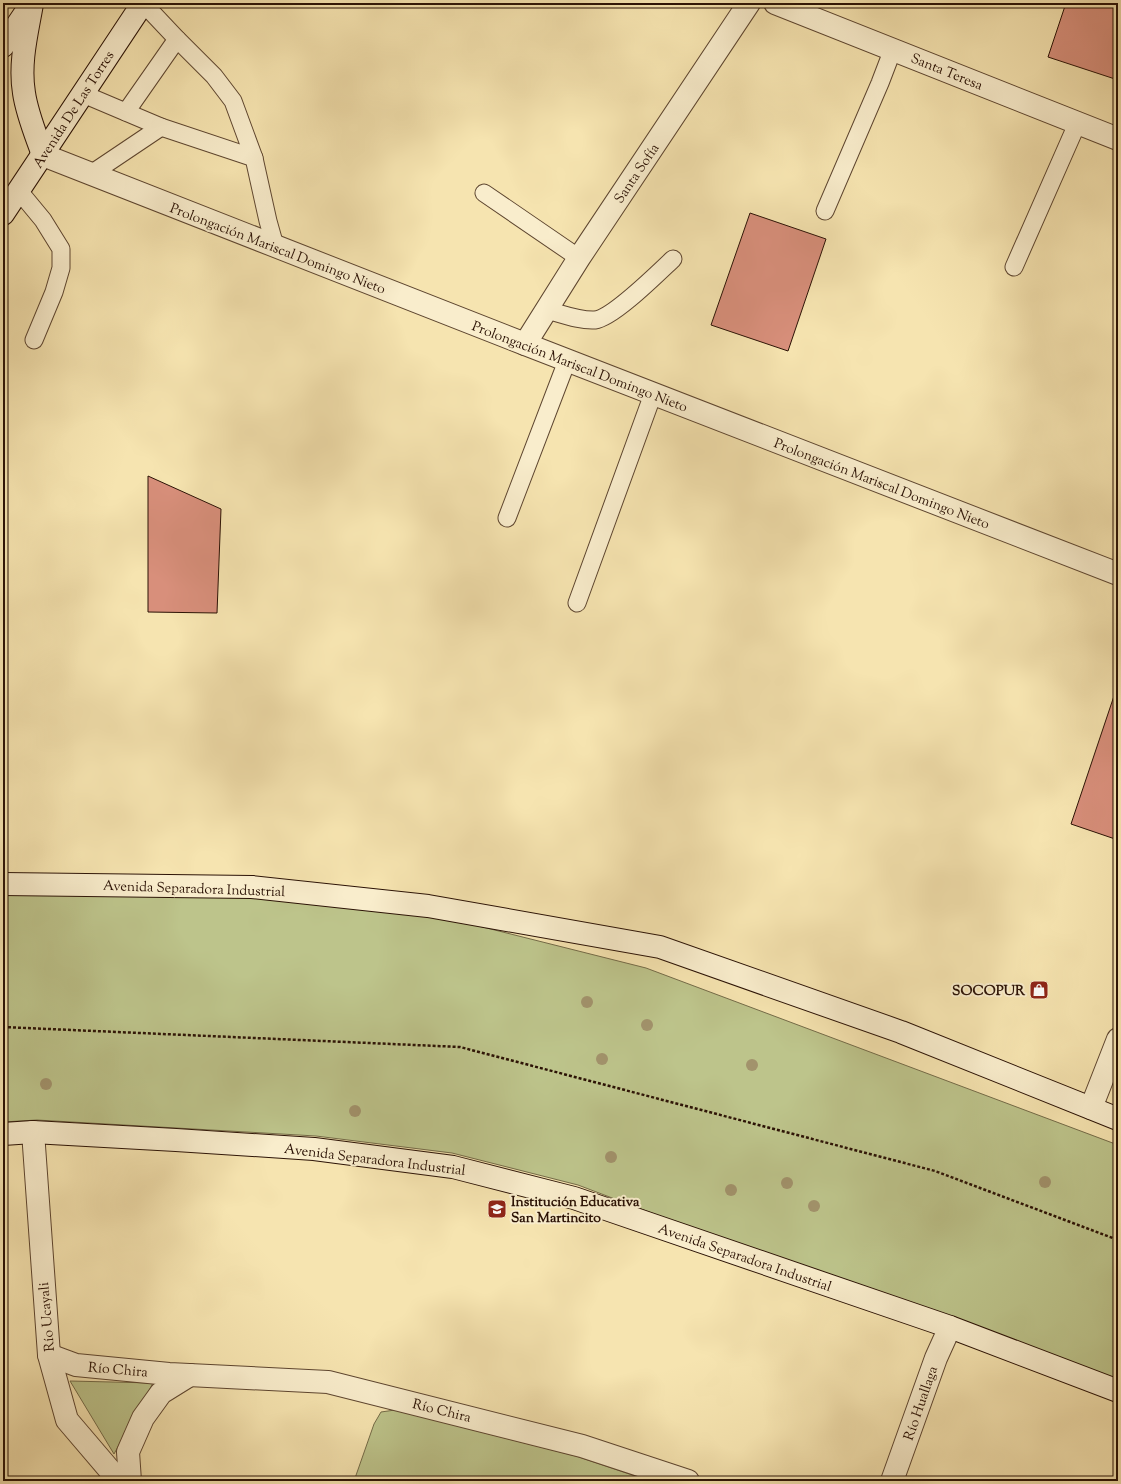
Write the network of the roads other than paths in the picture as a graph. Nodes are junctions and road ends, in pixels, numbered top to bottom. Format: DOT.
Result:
graph roads {
  1 [pos="143,3"];
  2 [pos="749,3"];
  3 [pos="776,3"];
  4 [pos="32,4"];
  5 [pos="177,40"];
  6 [pos="3,46"];
  7 [pos="893,49"];
  8 [pos="83,94"];
  9 [pos="126,112"];
  10 [pos="1077,124"];
  11 [pos="161,127"];
  12 [pos="1118,139"];
  13 [pos="43,155"];
  14 [pos="254,158"];
  15 [pos="91,174"];
  16 [pos="19,191"];
  17 [pos="484,193"];
  18 [pos="825,210"];
  19 [pos="3,214"];
  20 [pos="275,246"];
  21 [pos="579,258"];
  22 [pos="673,259"];
  23 [pos="1014,267"];
  24 [pos="547,310"];
  25 [pos="34,340"];
  26 [pos="524,344"];
  27 [pos="568,361"];
  28 [pos="652,394"];
  29 [pos="507,518"];
  30 [pos="1118,574"];
  31 [pos="577,603"];
  32 [pos="3,884"];
  33 [pos="1118,1039"];
  34 [pos="1091,1108"];
  35 [pos="1118,1119"];
  36 [pos="33,1132"];
  37 [pos="3,1134"];
  38 [pos="950,1327"];
  39 [pos="49,1356"];
  40 [pos="190,1375"];
  41 [pos="1118,1391"];
  42 [pos="119,1481"];
  43 [pos="130,1481"];
  44 [pos="688,1481"];
  45 [pos="892,1481"];
  1 -- 5 [label="lane"];
  1 -- 8 [label="street, Avenida De Las Torres"];
  2 -- 21 [label="street, Santa Sofía"];
  3 -- 7 [label="street, Santa Teresa"];
  4 -- 6 [label="street"];
  4 -- 13 [label="street"];
  5 -- 9 [label="lane"];
  5 -- 14 [label="lane"];
  7 -- 10 [label="street, Santa Teresa"];
  7 -- 18 [label="lane"];
  8 -- 9 [label="lane"];
  8 -- 13 [label="street, Avenida De Las Torres"];
  9 -- 11 [label="lane"];
  10 -- 12 [label="street, Santa Teresa"];
  10 -- 23 [label="lane"];
  11 -- 14 [label="lane"];
  11 -- 15 [label="lane"];
  13 -- 15 [label="street, Prolongación Mariscal Domingo Nieto"];
  13 -- 16 [label="street, Avenida De Las Torres"];
  14 -- 20 [label="lane"];
  15 -- 20 [label="street, Prolongación Mariscal Domingo Nieto"];
  16 -- 19 [label="street, Avenida De Las Torres"];
  16 -- 25 [label="lane"];
  17 -- 21 [label="lane"];
  20 -- 26 [label="street, Prolongación Mariscal Domingo Nieto"];
  21 -- 24 [label="street, Santa Sofía"];
  22 -- 24 [label="lane"];
  24 -- 26 [label="street, Santa Sofía"];
  26 -- 27 [label="street, Prolongación Mariscal Domingo Nieto"];
  27 -- 28 [label="street, Prolongación Mariscal Domingo Nieto"];
  27 -- 29 [label="lane"];
  28 -- 30 [label="street, Prolongación Mariscal Domingo Nieto"];
  28 -- 31 [label="lane"];
  32 -- 34 [label="street, Avenida Separadora Industrial"];
  33 -- 34 [label="street"];
  34 -- 35 [label="street, Avenida Separadora Industrial"];
  36 -- 37 [label="street, Avenida Separadora Industrial"];
  36 -- 38 [label="street, Avenida Separadora Industrial"];
  36 -- 39 [label="street, Río Ucayali"];
  38 -- 41 [label="street, Avenida Separadora Industrial"];
  38 -- 45 [label="street, Río Huallaga"];
  39 -- 40 [label="street, Río Chira"];
  39 -- 42 [label="street, Río Ucayali"];
  40 -- 43 [label="street, Río Chira"];
  40 -- 44 [label="street, Río Chira"];
}
